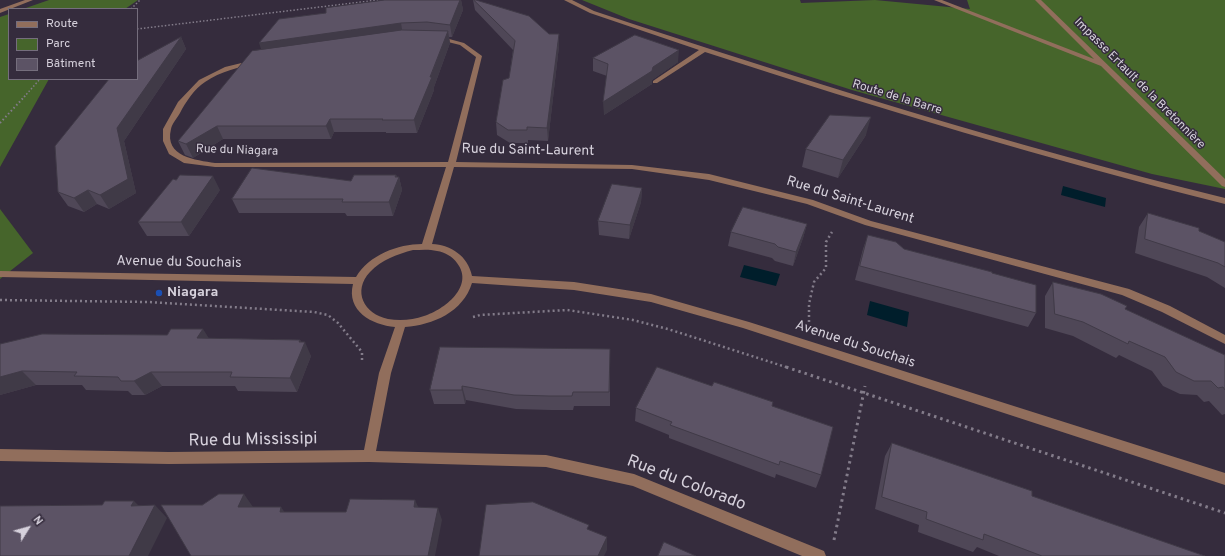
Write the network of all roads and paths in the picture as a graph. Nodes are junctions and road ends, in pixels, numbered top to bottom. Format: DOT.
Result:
graph roads {
  1 [pos="30,0"];
  2 [pos="140,0"];
  3 [pos="378,0"];
  4 [pos="567,0"];
  5 [pos="937,0"];
  6 [pos="1038,0"];
  7 [pos="8,8"];
  8 [pos="132,8"];
  9 [pos="138,29"];
  10 [pos="429,38"];
  11 [pos="704,49"];
  12 [pos="258,60"];
  13 [pos="1105,66"];
  14 [pos="39,80"];
  15 [pos="655,82"];
  16 [pos="0,123"];
  17 [pos="451,164"];
  18 [pos="1225,184"];
  19 [pos="1225,201"];
  20 [pos="426,247"];
  21 [pos="0,274"];
  22 [pos="468,279"];
  23 [pos="359,281"];
  24 [pos="0,300"];
  25 [pos="467,319"];
  26 [pos="401,324"];
  27 [pos="1225,340"];
  28 [pos="363,365"];
  29 [pos="0,456"];
  30 [pos="369,456"];
  31 [pos="1225,479"];
  32 [pos="1225,513"];
  33 [pos="819,556"];
  1 -- 7 [label="street"];
  2 -- 8 [label="path"];
  3 -- 9 [label="path"];
  4 -- 11 [label="street, Route de la Barre"];
  5 -- 13 [label="street"];
  6 -- 13 [label="street, Impasse Ertault de la Bretonnière"];
  10 -- 17 [label="street"];
  11 -- 15 [label="street"];
  11 -- 19 [label="street, Route de la Barre"];
  12 -- 17 [label="street, Rue du Niagara"];
  13 -- 18 [label="street, Impasse Ertault de la Bretonnière"];
  14 -- 16 [label="path"];
  17 -- 20 [label="street"];
  17 -- 27 [label="street, Rue du Saint-Laurent"];
  20 -- 22 [label="street"];
  20 -- 23 [label="street"];
  21 -- 23 [label="street, Avenue du Souchais"];
  22 -- 26 [label="street"];
  22 -- 31 [label="street, Avenue du Souchais"];
  23 -- 26 [label="street"];
  24 -- 28 [label="path"];
  25 -- 32 [label="path"];
  26 -- 30 [label="street"];
  29 -- 30 [label="street, Rue du Mississipi"];
  30 -- 33 [label="street, Rue du Colorado"];
}
